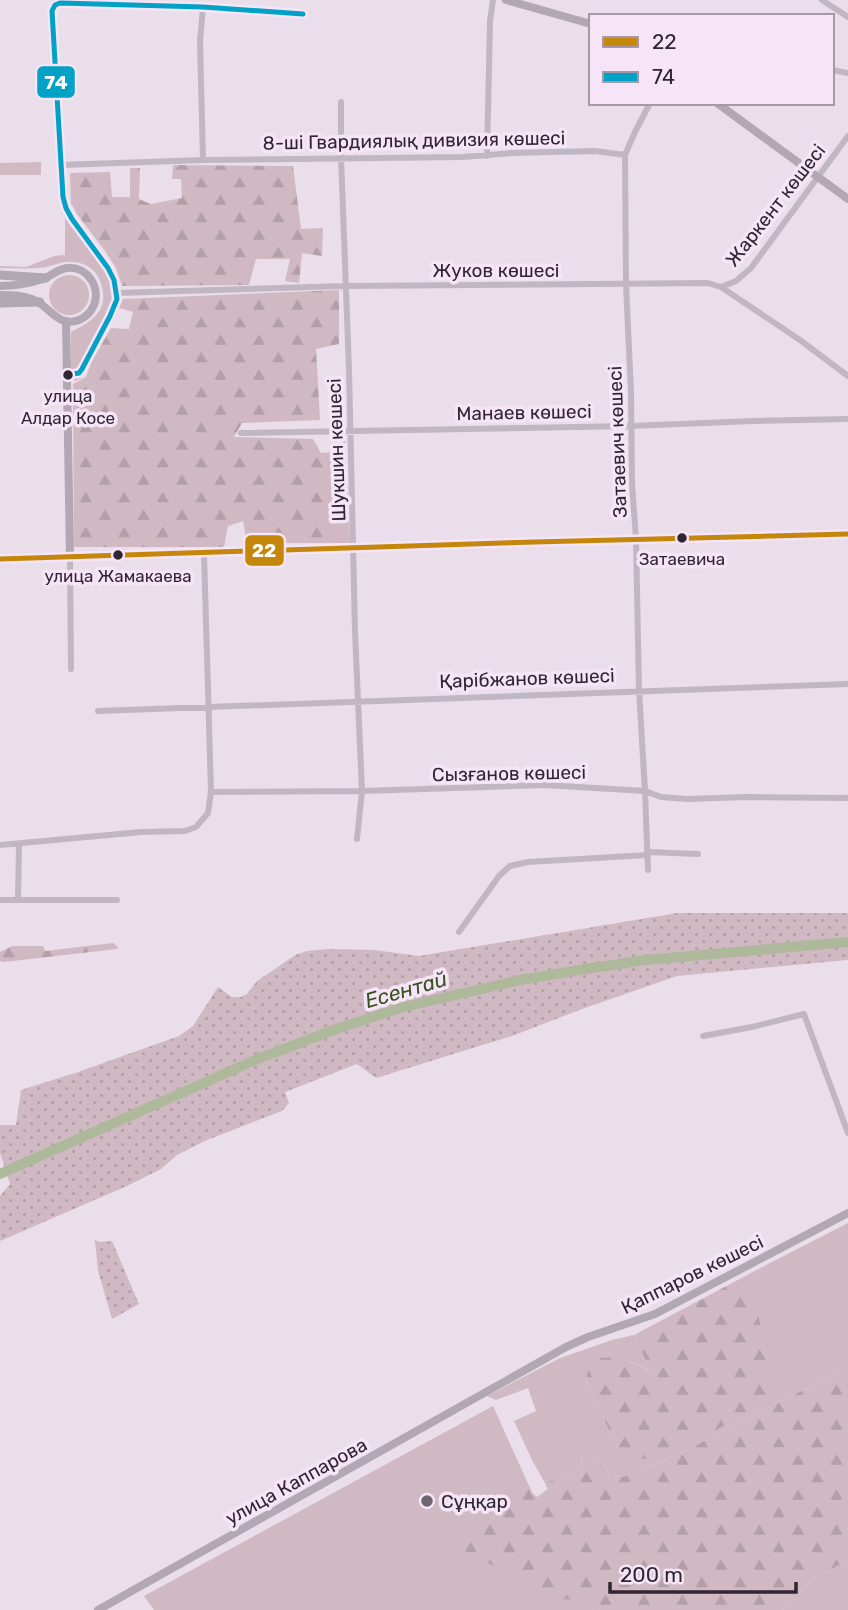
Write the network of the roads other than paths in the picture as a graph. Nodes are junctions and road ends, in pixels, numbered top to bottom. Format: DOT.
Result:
graph roads {
  1 [pos="493,0"];
  2 [pos="506,0"];
  3 [pos="822,0"];
  4 [pos="203,7"];
  5 [pos="303,14"];
  6 [pos="848,17"];
  7 [pos="589,23"];
  8 [pos="341,102"];
  9 [pos="649,105"];
  10 [pos="720,105"];
  11 [pos="848,136"];
  12 [pos="625,155"];
  13 [pos="488,156"];
  14 [pos="341,157"];
  15 [pos="203,159"];
  16 [pos="61,165"];
  17 [pos="818,177"];
  18 [pos="848,199"];
  19 [pos="0,275"];
  20 [pos="46,278"];
  21 [pos="626,285"];
  22 [pos="0,286"];
  23 [pos="345,286"];
  24 [pos="721,288"];
  25 [pos="116,293"];
  26 [pos="0,295"];
  27 [pos="40,302"];
  28 [pos="0,303"];
  29 [pos="66,321"];
  30 [pos="68,375"];
  31 [pos="848,376"];
  32 [pos="848,419"];
  33 [pos="631,426"];
  34 [pos="350,430"];
  35 [pos="242,433"];
  36 [pos="848,534"];
  37 [pos="636,539"];
  38 [pos="354,547"];
  39 [pos="204,553"];
  40 [pos="71,557"];
  41 [pos="0,559"];
  42 [pos="71,669"];
  43 [pos="848,684"];
  44 [pos="639,690"];
  45 [pos="358,700"];
  46 [pos="208,708"];
  47 [pos="98,711"];
  48 [pos="362,791"];
  49 [pos="645,791"];
  50 [pos="211,792"];
  51 [pos="848,798"];
  52 [pos="357,839"];
  53 [pos="0,845"];
  54 [pos="19,845"];
  55 [pos="648,853"];
  56 [pos="698,854"];
  57 [pos="648,870"];
  58 [pos="0,900"];
  59 [pos="18,900"];
  60 [pos="117,900"];
  61 [pos="459,932"];
  62 [pos="703,1036"];
  63 [pos="848,1133"];
  64 [pos="848,1213"];
  65 [pos="510,1378"];
  66 [pos="98,1610"];
  1 -- 13 [label="street"];
  2 -- 7 [label="street"];
  3 -- 6 [label="street"];
  4 -- 5 [label="street"];
  4 -- 15 [label="street"];
  4 -- 16 [label="street"];
  8 -- 14 [label="street, Шукшин көшесі"];
  9 -- 12 [label="street, Затаевич көшесі"];
  10 -- 17 [label="street"];
  11 -- 17 [label="street, Жаркент көшесі"];
  12 -- 13 [label="street, 8-ші Гвардиялық дивизия көшесі"];
  12 -- 21 [label="street, Затаевич көшесі"];
  13 -- 14 [label="street, 8-ші Гвардиялық дивизия көшесі"];
  14 -- 15 [label="street, 8-ші Гвардиялық дивизия көшесі"];
  14 -- 23 [label="street, Шукшин көшесі"];
  15 -- 16 [label="street, 8-ші Гвардиялық дивизия көшесі"];
  16 -- 25 [label="street"];
  17 -- 18 [label="street"];
  17 -- 24 [label="street, Жаркент көшесі"];
  19 -- 20 [label="main road"];
  20 -- 22 [label="street"];
  20 -- 29 [label="street"];
  21 -- 23 [label="street, Жуков көшесі"];
  21 -- 24 [label="street, Жуков көшесі"];
  21 -- 33 [label="street, Затаевич көшесі"];
  23 -- 25 [label="street, Жуков көшесі"];
  23 -- 34 [label="street, Шукшин көшесі"];
  24 -- 31 [label="street, Жуков көшесі"];
  25 -- 30 [label="street"];
  26 -- 27 [label="street"];
  27 -- 28 [label="main road"];
  27 -- 29 [label="street"];
  29 -- 30 [label="street"];
  30 -- 40 [label="street"];
  32 -- 33 [label="street, Манаев көшесі"];
  33 -- 34 [label="street, Манаев көшесі"];
  33 -- 37 [label="street, Затаевич көшесі"];
  34 -- 35 [label="street, Манаев көшесі"];
  34 -- 38 [label="street, Шукшин көшесі"];
  36 -- 37 [label="street"];
  37 -- 38 [label="street"];
  37 -- 44 [label="street, Затаевич көшесі"];
  38 -- 39 [label="street"];
  38 -- 45 [label="street, Шукшин көшесі"];
  39 -- 40 [label="street"];
  39 -- 46 [label="street"];
  40 -- 41 [label="street"];
  40 -- 42 [label="street"];
  43 -- 44 [label="street, Қарібжанов көшесі"];
  44 -- 45 [label="street, Қарібжанов көшесі"];
  44 -- 49 [label="street, Затаевич көшесі"];
  45 -- 46 [label="street, Қарібжанов көшесі"];
  45 -- 48 [label="street, Шукшин көшесі"];
  46 -- 47 [label="street, Қарібжанов көшесі"];
  46 -- 50 [label="street"];
  48 -- 49 [label="street, Сызғанов көшесі"];
  48 -- 50 [label="street, Сызғанов көшесі"];
  48 -- 52 [label="street, Шукшин көшесі"];
  49 -- 51 [label="street, Сызғанов көшесі"];
  49 -- 55 [label="street, Затаевич көшесі"];
  50 -- 54 [label="street"];
  53 -- 54 [label="street"];
  54 -- 59 [label="street"];
  55 -- 56 [label="street"];
  55 -- 57 [label="street, Затаевич көшесі"];
  55 -- 61 [label="street"];
  58 -- 59 [label="street"];
  59 -- 60 [label="street"];
  62 -- 63 [label="street"];
  64 -- 65 [label="street, Қаппаров көшесі"];
  65 -- 66 [label="street, улица Каппарова"];
}
